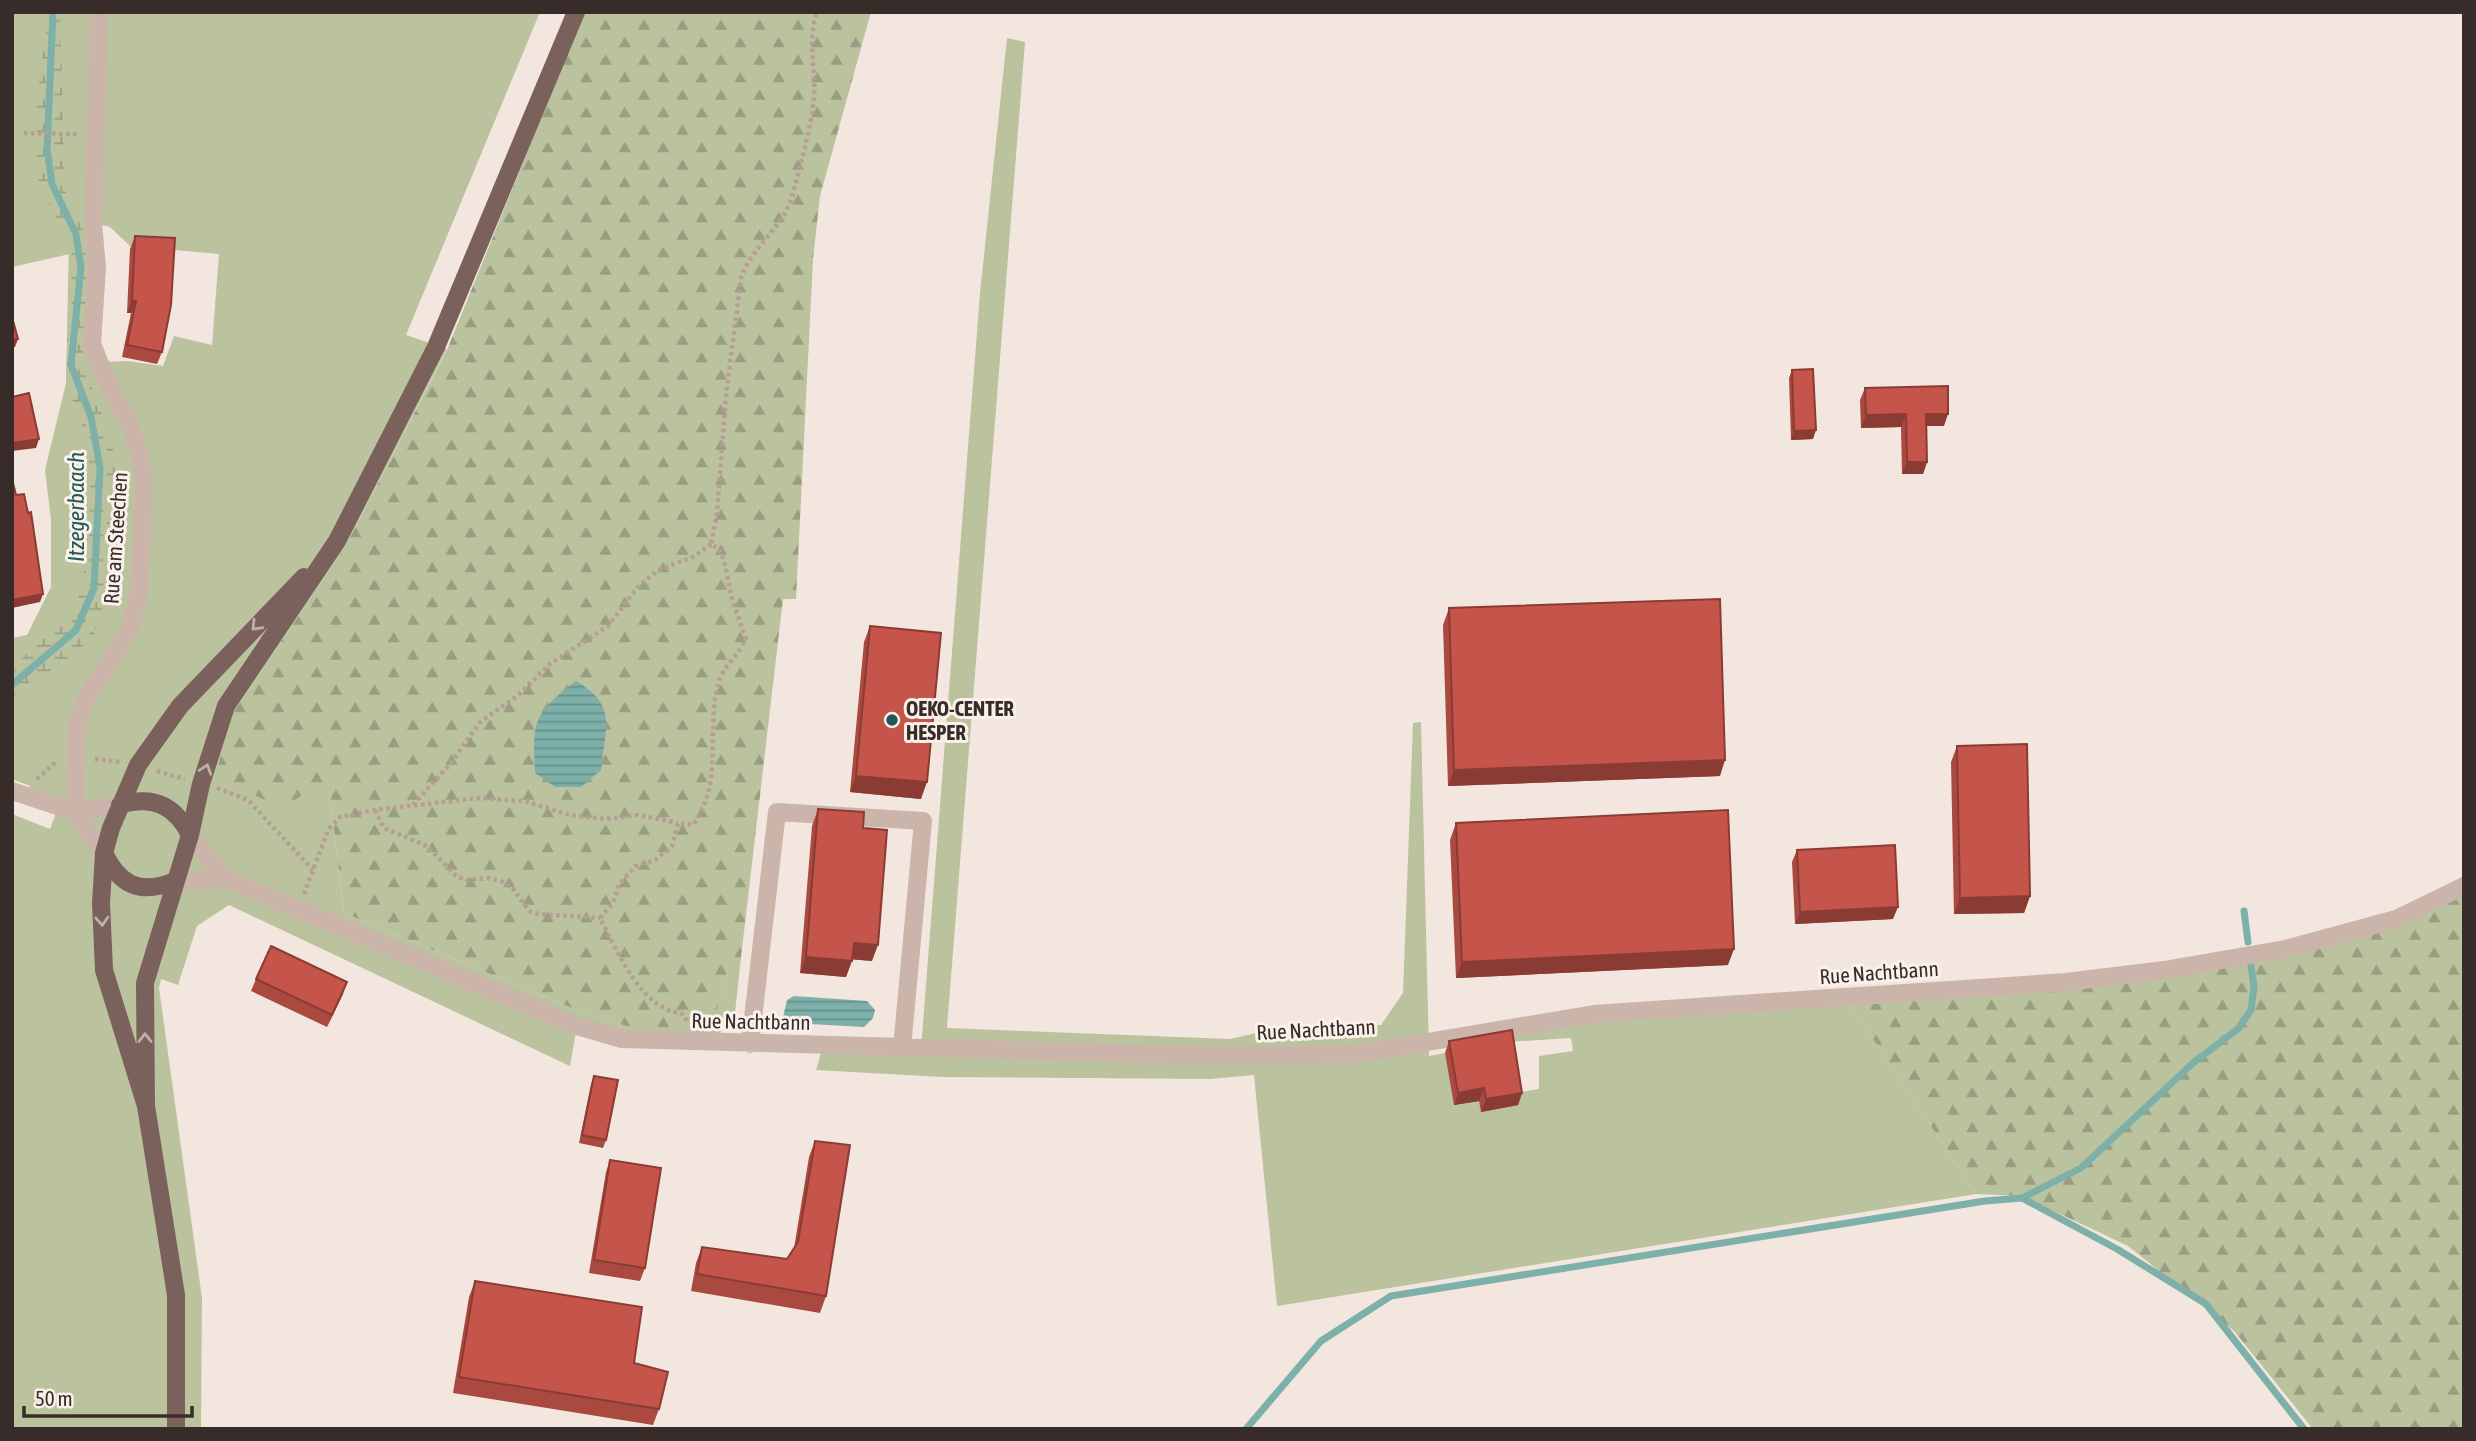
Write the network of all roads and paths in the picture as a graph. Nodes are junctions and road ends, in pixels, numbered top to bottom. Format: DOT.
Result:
graph roads {
  1 [pos="99,12"];
  2 [pos="576,12"];
  3 [pos="817,12"];
  4 [pos="24,132"];
  5 [pos="75,134"];
  6 [pos="337,541"];
  7 [pos="711,544"];
  8 [pos="75,758"];
  9 [pos="30,786"];
  10 [pos="223,790"];
  11 [pos="12,791"];
  12 [pos="120,804"];
  13 [pos="412,805"];
  14 [pos="374,810"];
  15 [pos="75,812"];
  16 [pos="678,823"];
  17 [pos="190,835"];
  18 [pos="104,853"];
  19 [pos="226,879"];
  20 [pos="175,881"];
  21 [pos="2464,886"];
  22 [pos="600,918"];
  23 [pos="688,1043"];
  24 [pos="750,1044"];
  25 [pos="902,1048"];
  26 [pos="146,1106"];
  27 [pos="176,1429"];
  1 -- 8 [label="street, Rue am Steechen"];
  2 -- 6 [label="main road"];
  3 -- 7 [label="path"];
  4 -- 5 [label="path"];
  6 -- 12 [label="main road, one-way"];
  17 -- 6 [label="main road, one-way"];
  7 -- 13 [label="path"];
  7 -- 16 [label="path"];
  8 -- 9 [label="path"];
  8 -- 15 [label="street, Rue am Steechen"];
  10 -- 14 [label="path"];
  11 -- 15 [label="street"];
  12 -- 15 [label="street"];
  12 -- 17 [label="main road"];
  12 -- 18 [label="main road"];
  13 -- 14 [label="path"];
  13 -- 16 [label="path"];
  14 -- 22 [label="path"];
  15 -- 18 [label="street"];
  16 -- 22 [label="path"];
  17 -- 19 [label="street, Rue Nachtbann"];
  17 -- 20 [label="main road"];
  18 -- 20 [label="main road"];
  18 -- 26 [label="main road, one-way"];
  19 -- 20 [label="street, Rue Nachtbann"];
  19 -- 23 [label="street, Rue Nachtbann"];
  26 -- 20 [label="main road, one-way"];
  21 -- 25 [label="street, Rue Nachtbann"];
  22 -- 23 [label="path"];
  23 -- 24 [label="street, Rue Nachtbann"];
  24 -- 25 [label="street, Rue Nachtbann"];
  24 -- 25 [label="street"];
  26 -- 27 [label="main road"];
}
